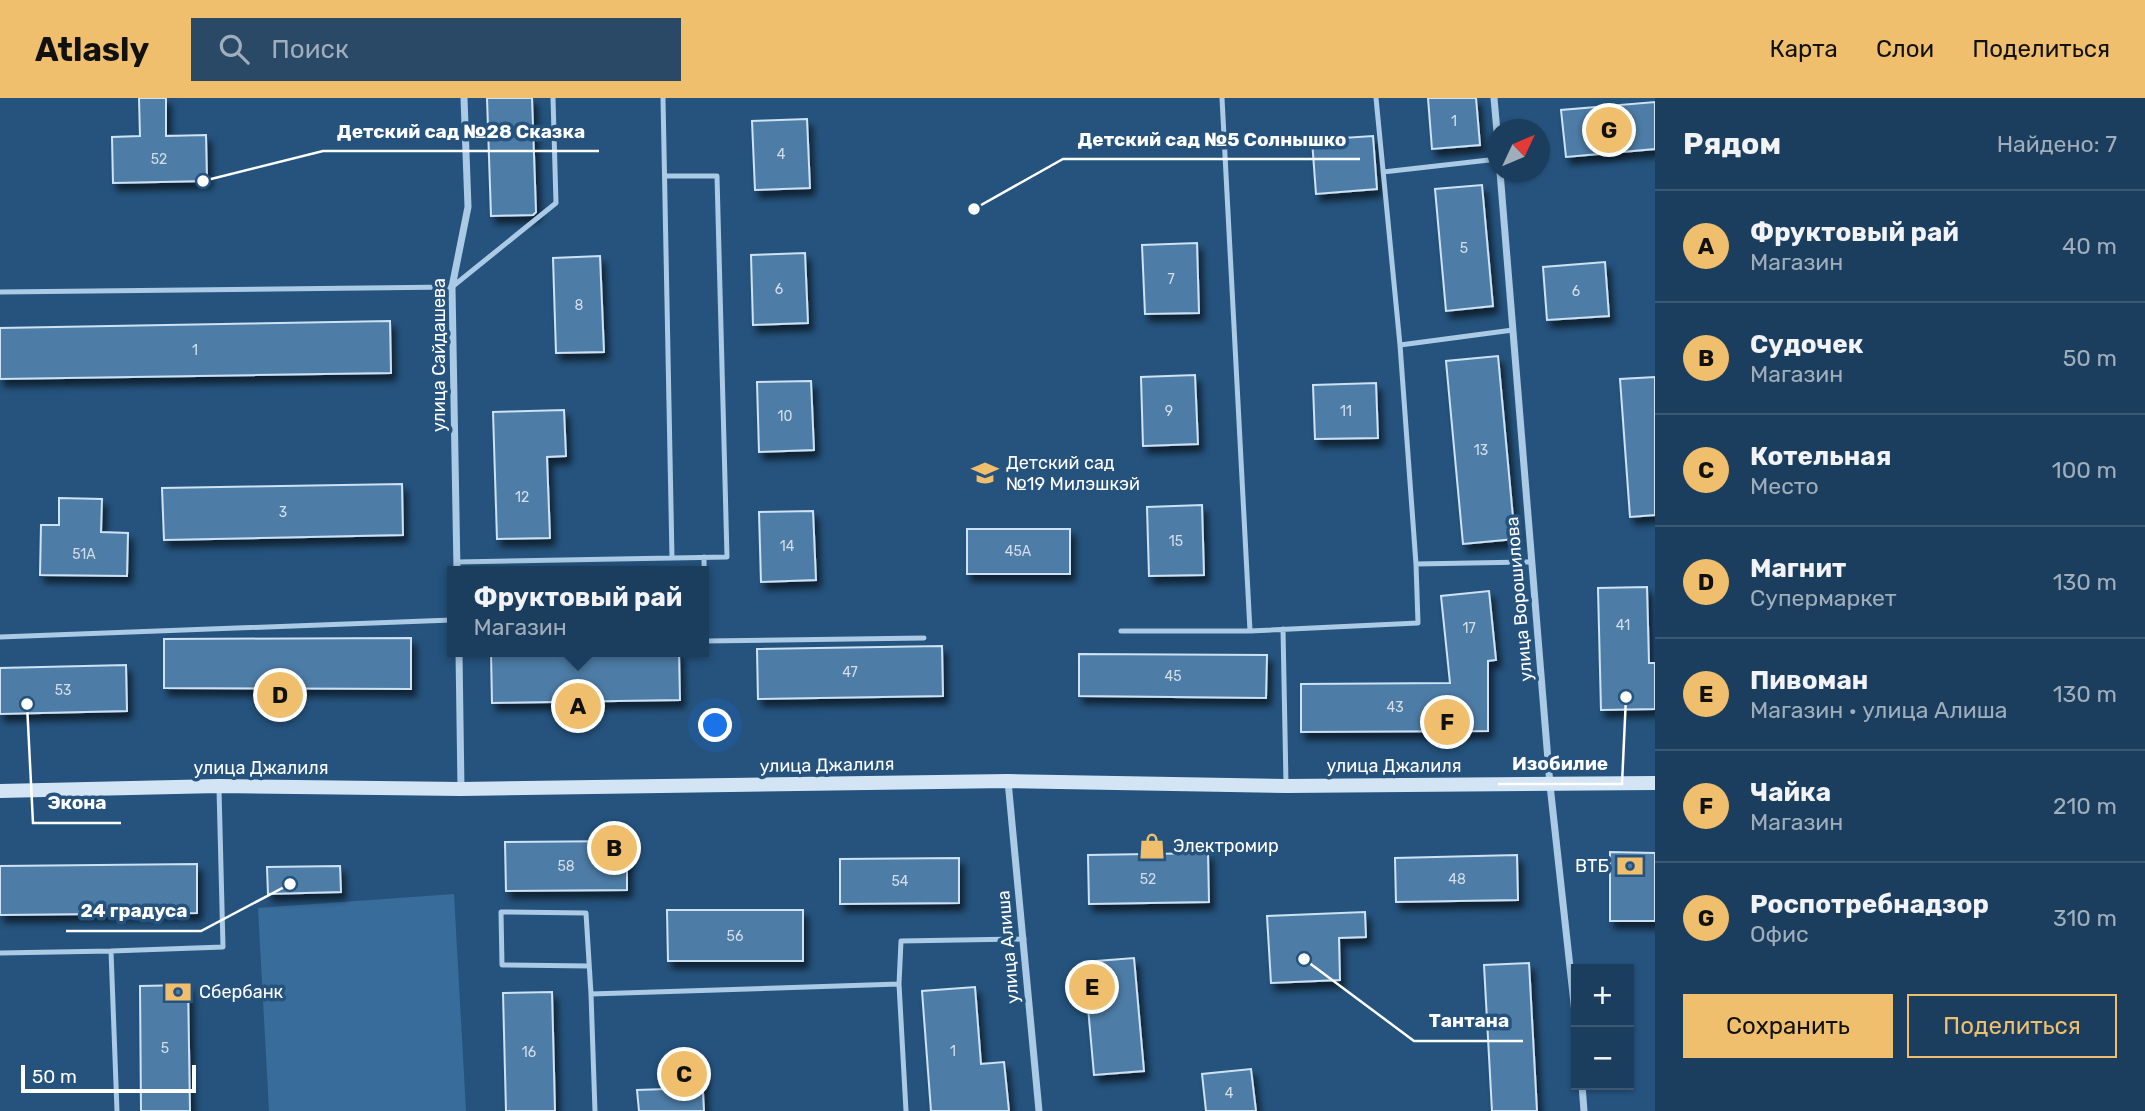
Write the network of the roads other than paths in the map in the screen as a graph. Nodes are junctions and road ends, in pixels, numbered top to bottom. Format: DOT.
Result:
graph roads {
  1 [pos="464,98"];
  2 [pos="553,98"];
  3 [pos="663,98"];
  4 [pos="1222,98"];
  5 [pos="1376,98"];
  6 [pos="1494,98"];
  7 [pos="1495,119"];
  8 [pos="1487,160"];
  9 [pos="1383,172"];
  10 [pos="665,176"];
  11 [pos="1501,182"];
  12 [pos="452,287"];
  13 [pos="0,292"];
  14 [pos="1513,330"];
  15 [pos="1400,345"];
  16 [pos="704,557"];
  17 [pos="672,558"];
  18 [pos="457,562"];
  19 [pos="1531,562"];
  20 [pos="1416,564"];
  21 [pos="457,566"];
  22 [pos="704,566"];
  23 [pos="447,620"];
  24 [pos="1283,629"];
  25 [pos="1121,631"];
  26 [pos="1250,631"];
  27 [pos="0,636"];
  28 [pos="924,639"];
  29 [pos="709,640"];
  30 [pos="459,657"];
  31 [pos="1008,781"];
  32 [pos="1655,783"];
  33 [pos="1550,785"];
  34 [pos="219,786"];
  35 [pos="1286,786"];
  36 [pos="461,789"];
  37 [pos="0,791"];
  38 [pos="1024,939"];
  39 [pos="111,951"];
  40 [pos="0,953"];
  41 [pos="589,966"];
  42 [pos="1571,976"];
  43 [pos="899,984"];
  44 [pos="591,994"];
  45 [pos="1583,1090"];
  46 [pos="117,1111"];
  47 [pos="595,1111"];
  48 [pos="906,1111"];
  49 [pos="1039,1111"];
  50 [pos="1584,1111"];
  1 -- 12 [label="street, улица Сайдашева"];
  2 -- 12 [label="lane"];
  3 -- 10 [label="lane"];
  4 -- 26 [label="lane"];
  5 -- 9 [label="lane"];
  6 -- 7 [label="street"];
  8 -- 9 [label="lane"];
  9 -- 15 [label="lane"];
  10 -- 16 [label="lane"];
  10 -- 17 [label="lane"];
  11 -- 14 [label="street, улица Ворошилова"];
  12 -- 13 [label="lane"];
  12 -- 18 [label="street, улица Сайдашева"];
  14 -- 15 [label="lane"];
  14 -- 19 [label="street, улица Ворошилова"];
  15 -- 20 [label="lane"];
  16 -- 17 [label="lane"];
  16 -- 22 [label="lane"];
  17 -- 18 [label="lane"];
  18 -- 21 [label="street, улица Сайдашева"];
  19 -- 20 [label="lane"];
  19 -- 33 [label="street, улица Ворошилова"];
  20 -- 24 [label="lane"];
  23 -- 27 [label="lane"];
  24 -- 26 [label="lane"];
  24 -- 35 [label="lane"];
  25 -- 26 [label="lane"];
  28 -- 29 [label="lane"];
  30 -- 36 [label="street"];
  31 -- 35 [label="main road, улица Джалиля"];
  31 -- 36 [label="main road, улица Джалиля"];
  31 -- 38 [label="street, улица Алиша"];
  32 -- 33 [label="main road, улица Джалиля"];
  33 -- 35 [label="main road, улица Джалиля"];
  33 -- 42 [label="street, улица Ворошилова"];
  34 -- 36 [label="main road, улица Джалиля"];
  34 -- 37 [label="main road, улица Джалиля"];
  34 -- 39 [label="lane"];
  38 -- 43 [label="lane"];
  38 -- 49 [label="street, улица Алиша"];
  39 -- 40 [label="lane"];
  39 -- 46 [label="lane"];
  41 -- 41 [label="lane"];
  41 -- 44 [label="lane"];
  43 -- 44 [label="lane"];
  43 -- 48 [label="lane"];
  44 -- 47 [label="lane"];
  45 -- 50 [label="street"];
}
